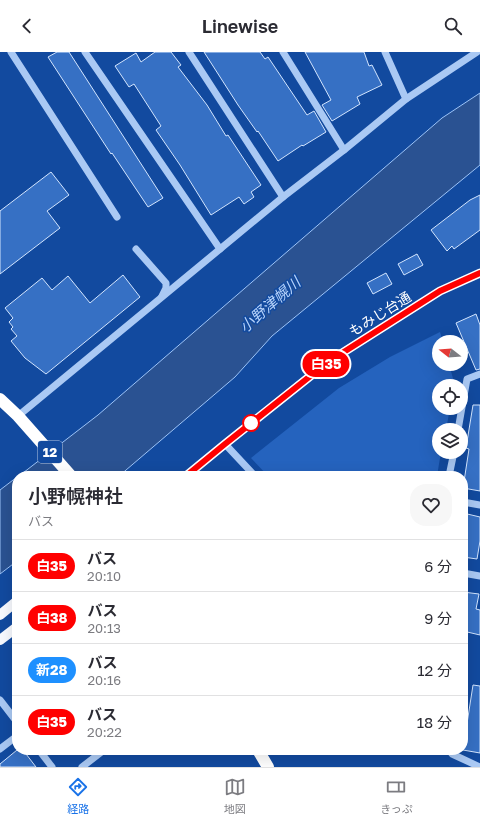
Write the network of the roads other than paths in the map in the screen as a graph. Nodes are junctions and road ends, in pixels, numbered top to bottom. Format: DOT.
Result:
graph roads {
  1 [pos="11,52"];
  2 [pos="85,52"];
  3 [pos="189,52"];
  4 [pos="283,52"];
  5 [pos="385,52"];
  6 [pos="476,52"];
  7 [pos="406,99"];
  8 [pos="344,150"];
  9 [pos="283,197"];
  10 [pos="117,218"];
  11 [pos="136,249"];
  12 [pos="220,249"];
  13 [pos="480,273"];
  14 [pos="161,298"];
  15 [pos="480,374"];
  16 [pos="0,399"];
  17 [pos="18,416"];
  18 [pos="459,423"];
  19 [pos="225,444"];
  20 [pos="453,459"];
  21 [pos="68,471"];
  22 [pos="192,471"];
  23 [pos="250,471"];
  24 [pos="450,471"];
  25 [pos="468,503"];
  26 [pos="480,504"];
  27 [pos="468,574"];
  28 [pos="480,576"];
  29 [pos="12,605"];
  30 [pos="0,615"];
  31 [pos="12,631"];
  32 [pos="0,640"];
  33 [pos="0,700"];
  34 [pos="12,716"];
  35 [pos="12,740"];
  36 [pos="0,749"];
  37 [pos="43,755"];
  38 [pos="98,755"];
  39 [pos="261,755"];
  40 [pos="454,755"];
  41 [pos="480,766"];
  42 [pos="52,767"];
  43 [pos="82,767"];
  44 [pos="268,767"];
  1 -- 10 [label="street"];
  2 -- 12 [label="street"];
  3 -- 9 [label="street"];
  4 -- 8 [label="street"];
  5 -- 7 [label="street"];
  6 -- 7 [label="street"];
  7 -- 8 [label="street"];
  8 -- 9 [label="street"];
  9 -- 12 [label="street"];
  11 -- 14 [label="street"];
  12 -- 14 [label="street"];
  13 -- 19 [label="street, もみじ台通"];
  14 -- 17 [label="street"];
  15 -- 18 [label="street"];
  16 -- 17 [label="highway, 12"];
  17 -- 21 [label="highway, 12"];
  19 -- 22 [label="street, もみじ台通"];
  19 -- 23 [label="street"];
  20 -- 24 [label="street"];
  25 -- 26 [label="street"];
  27 -- 28 [label="street"];
  29 -- 30 [label="main road"];
  31 -- 32 [label="main road"];
  33 -- 34 [label="street"];
  35 -- 36 [label="street"];
  37 -- 42 [label="street"];
  38 -- 43 [label="street"];
  39 -- 44 [label="highway"];
  40 -- 41 [label="street"];
}
